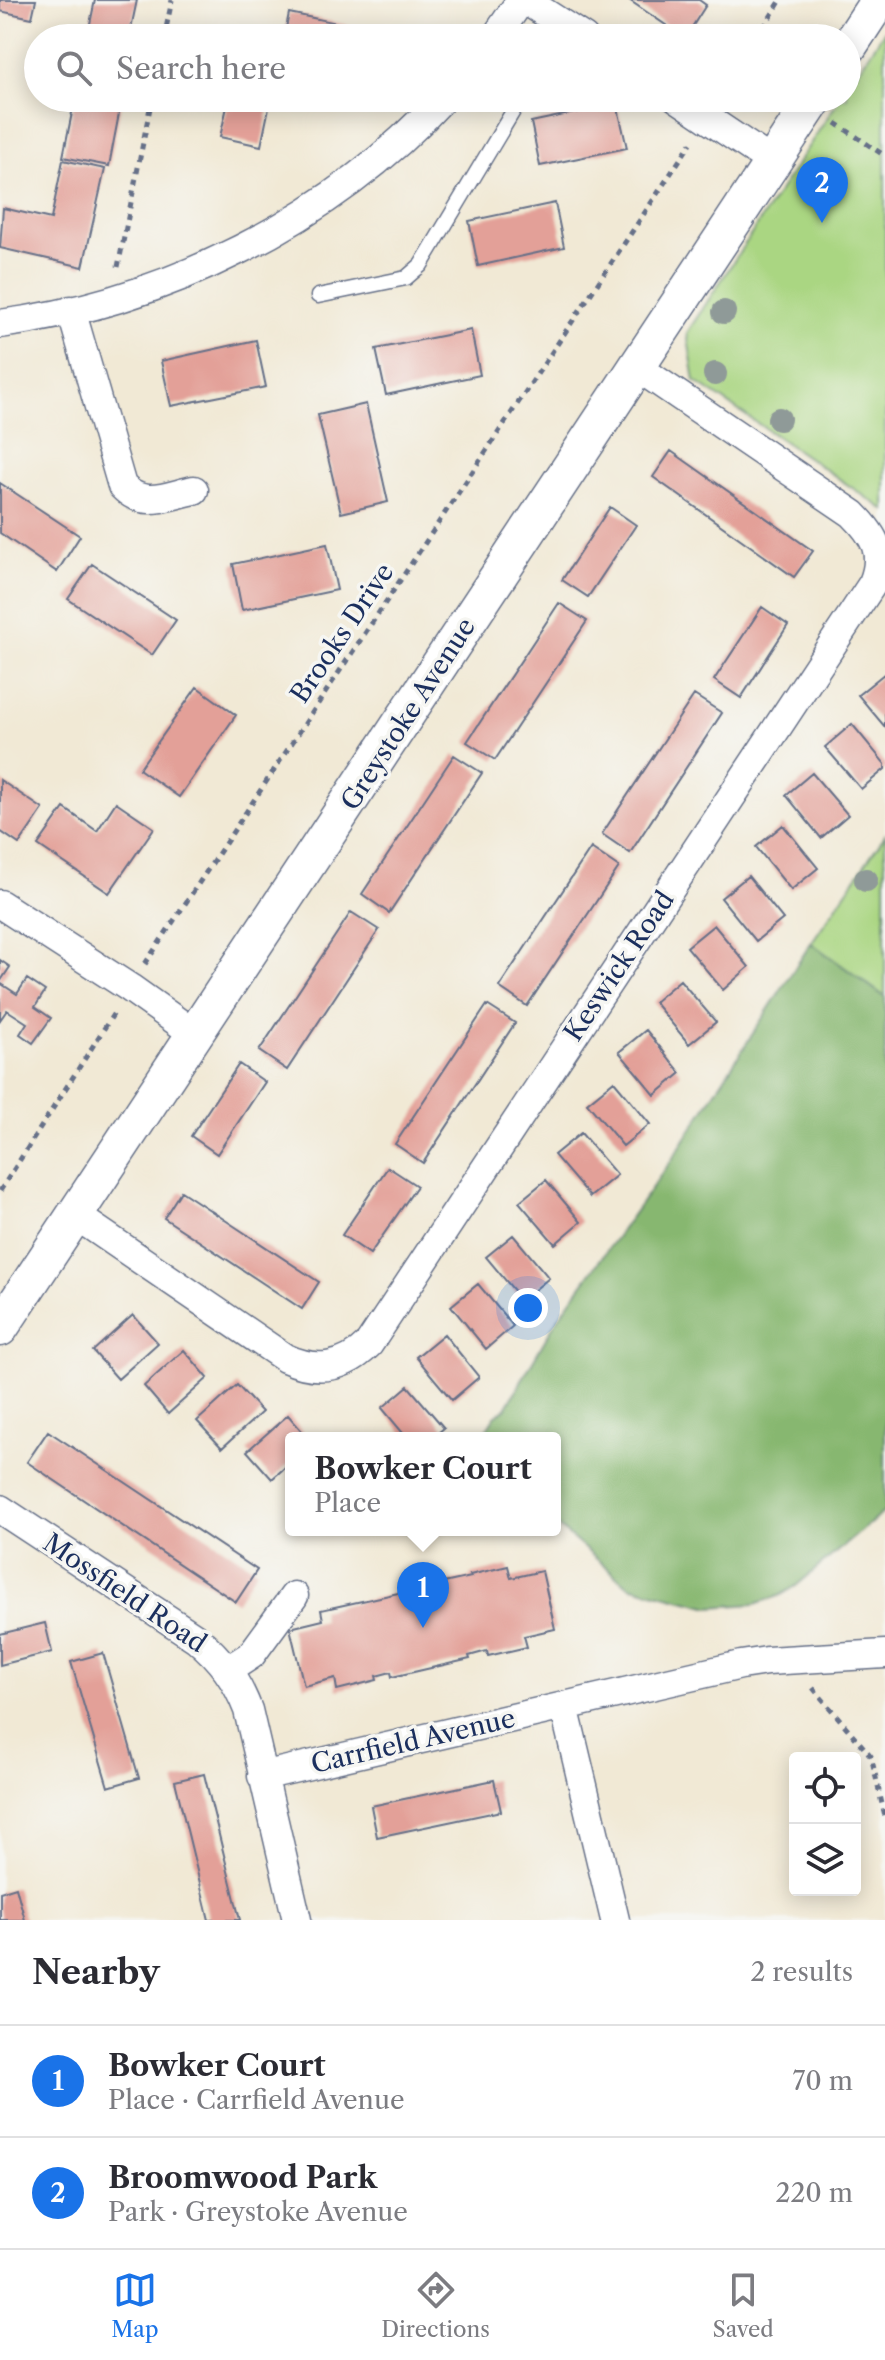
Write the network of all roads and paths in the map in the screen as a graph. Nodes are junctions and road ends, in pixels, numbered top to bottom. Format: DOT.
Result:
graph roads {
  1 [pos="172,0"];
  2 [pos="523,0"];
  3 [pos="781,0"];
  4 [pos="879,0"];
  5 [pos="167,24"];
  6 [pos="505,24"];
  7 [pos="562,24"];
  8 [pos="766,24"];
  9 [pos="861,28"];
  10 [pos="149,112"];
  11 [pos="428,112"];
  12 [pos="512,112"];
  13 [pos="698,112"];
  14 [pos="805,112"];
  15 [pos="826,112"];
  16 [pos="707,118"];
  17 [pos="885,156"];
  18 [pos="772,162"];
  19 [pos="318,296"];
  20 [pos="112,300"];
  21 [pos="71,310"];
  22 [pos="0,324"];
  23 [pos="637,367"];
  24 [pos="194,490"];
  25 [pos="0,904"];
  26 [pos="130,988"];
  27 [pos="196,1035"];
  28 [pos="0,1191"];
  29 [pos="75,1215"];
  30 [pos="0,1328"];
  31 [pos="0,1509"];
  32 [pos="294,1596"];
  33 [pos="885,1654"];
  34 [pos="789,1659"];
  35 [pos="228,1670"];
  36 [pos="564,1706"];
  37 [pos="262,1776"];
  38 [pos="885,1817"];
  39 [pos="297,1920"];
  40 [pos="615,1920"];
  1 -- 5 [label="path"];
  2 -- 6 [label="street"];
  2 -- 7 [label="street"];
  3 -- 8 [label="path"];
  4 -- 9 [label="street"];
  10 -- 20 [label="path"];
  11 -- 20 [label="street"];
  12 -- 19 [label="lane"];
  13 -- 16 [label="street"];
  14 -- 18 [label="street, Greystoke Avenue"];
  15 -- 17 [label="path"];
  16 -- 18 [label="street"];
  16 -- 26 [label="path, Brooks Drive"];
  18 -- 23 [label="street, Greystoke Avenue"];
  20 -- 21 [label="street"];
  21 -- 22 [label="street"];
  21 -- 24 [label="street"];
  23 -- 27 [label="street, Greystoke Avenue"];
  23 -- 29 [label="street, Keswick Road"];
  25 -- 26 [label="street"];
  26 -- 27 [label="street"];
  26 -- 28 [label="path, Brooks Drive"];
  27 -- 29 [label="street, Greystoke Avenue"];
  29 -- 30 [label="street, Greystoke Avenue"];
  31 -- 35 [label="street, Mossfield Road"];
  32 -- 35 [label="street"];
  33 -- 34 [label="street, Carrfield Avenue"];
  34 -- 36 [label="street, Carrfield Avenue"];
  34 -- 38 [label="path"];
  35 -- 37 [label="street, Mossfield Road"];
  36 -- 37 [label="street, Carrfield Avenue"];
  36 -- 40 [label="street"];
  37 -- 39 [label="street, Mossfield Road"];
}
